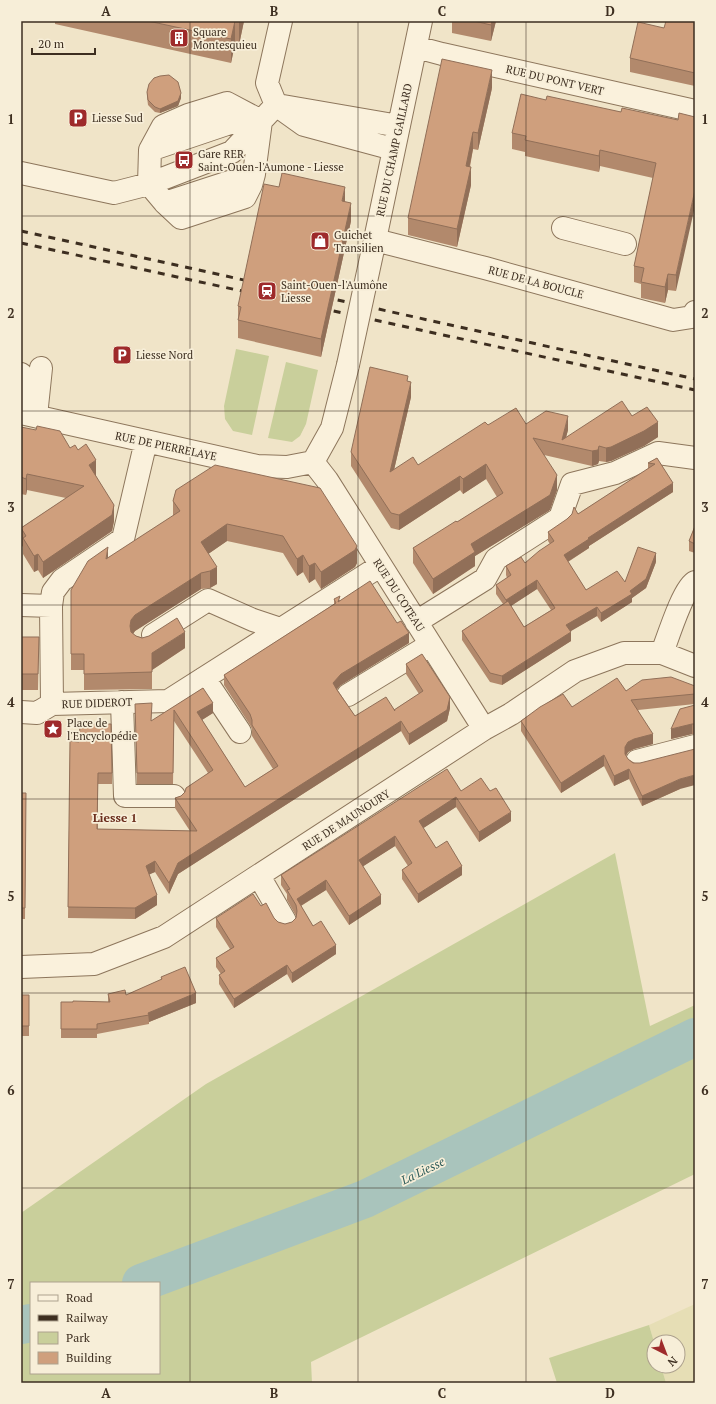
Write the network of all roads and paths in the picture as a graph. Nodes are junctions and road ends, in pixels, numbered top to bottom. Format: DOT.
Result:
graph roads {
  1 [pos="282,21"];
  2 [pos="421,21"];
  3 [pos="416,46"];
  4 [pos="276,105"];
  5 [pos="695,111"];
  6 [pos="261,121"];
  7 [pos="399,126"];
  8 [pos="393,150"];
  9 [pos="21,173"];
  10 [pos="149,184"];
  11 [pos="563,228"];
  12 [pos="374,244"];
  13 [pos="625,244"];
  14 [pos="695,312"];
  15 [pos="31,371"];
  16 [pos="28,415"];
  17 [pos="146,441"];
  18 [pos="695,458"];
  19 [pos="313,462"];
  20 [pos="380,566"];
  21 [pos="695,582"];
  22 [pos="21,605"];
  23 [pos="51,606"];
  24 [pos="416,622"];
  25 [pos="280,629"];
  26 [pos="142,642"];
  27 [pos="430,644"];
  28 [pos="662,653"];
  29 [pos="695,666"];
  30 [pos="204,678"];
  31 [pos="348,695"];
  32 [pos="122,702"];
  33 [pos="52,704"];
  34 [pos="21,712"];
  35 [pos="484,729"];
  36 [pos="240,732"];
  37 [pos="695,746"];
  38 [pos="637,761"];
  39 [pos="174,796"];
  40 [pos="259,876"];
  41 [pos="285,921"];
  42 [pos="21,967"];
  1 -- 4 [label="street"];
  2 -- 3 [label="street, RUE DU CHAMP GAILLARD"];
  3 -- 5 [label="street, RUE DU PONT VERT"];
  3 -- 7 [label="street, RUE DU CHAMP GAILLARD"];
  4 -- 6 [label="street"];
  4 -- 7 [label="street"];
  4 -- 8 [label="street"];
  6 -- 10 [label="street"];
  6 -- 10 [label="street"];
  6 -- 10 [label="street"];
  7 -- 8 [label="street, RUE DU CHAMP GAILLARD"];
  8 -- 12 [label="street, RUE DU CHAMP GAILLARD"];
  9 -- 10 [label="street"];
  11 -- 13 [label="street"];
  12 -- 14 [label="street, RUE DE LA BOUCLE"];
  12 -- 19 [label="street, RUE DU CHAMP GAILLARD, bridge"];
  15 -- 16 [label="street"];
  16 -- 17 [label="street, RUE DE PIERRELAYE"];
  17 -- 19 [label="street, RUE DE PIERRELAYE"];
  17 -- 23 [label="street, RUE DIDEROT"];
  18 -- 24 [label="street"];
  19 -- 20 [label="street, RUE DU COTEAU"];
  20 -- 24 [label="street, RUE DU COTEAU"];
  20 -- 25 [label="street, RUE DIDEROT"];
  21 -- 28 [label="street"];
  22 -- 23 [label="street"];
  23 -- 33 [label="street, RUE DIDEROT"];
  24 -- 27 [label="street, RUE DU COTEAU"];
  25 -- 26 [label="street"];
  25 -- 30 [label="street, RUE DIDEROT"];
  27 -- 31 [label="street"];
  27 -- 35 [label="street, RUE DU COTEAU"];
  28 -- 29 [label="street"];
  28 -- 35 [label="street, RUE DE MAUNOURY"];
  30 -- 32 [label="street, RUE DIDEROT"];
  30 -- 36 [label="street"];
  32 -- 33 [label="street, RUE DIDEROT"];
  32 -- 39 [label="street"];
  33 -- 34 [label="street"];
  35 -- 40 [label="street, RUE DE MAUNOURY"];
  37 -- 38 [label="street"];
  40 -- 41 [label="street"];
  40 -- 42 [label="street, RUE DE MAUNOURY"];
}
